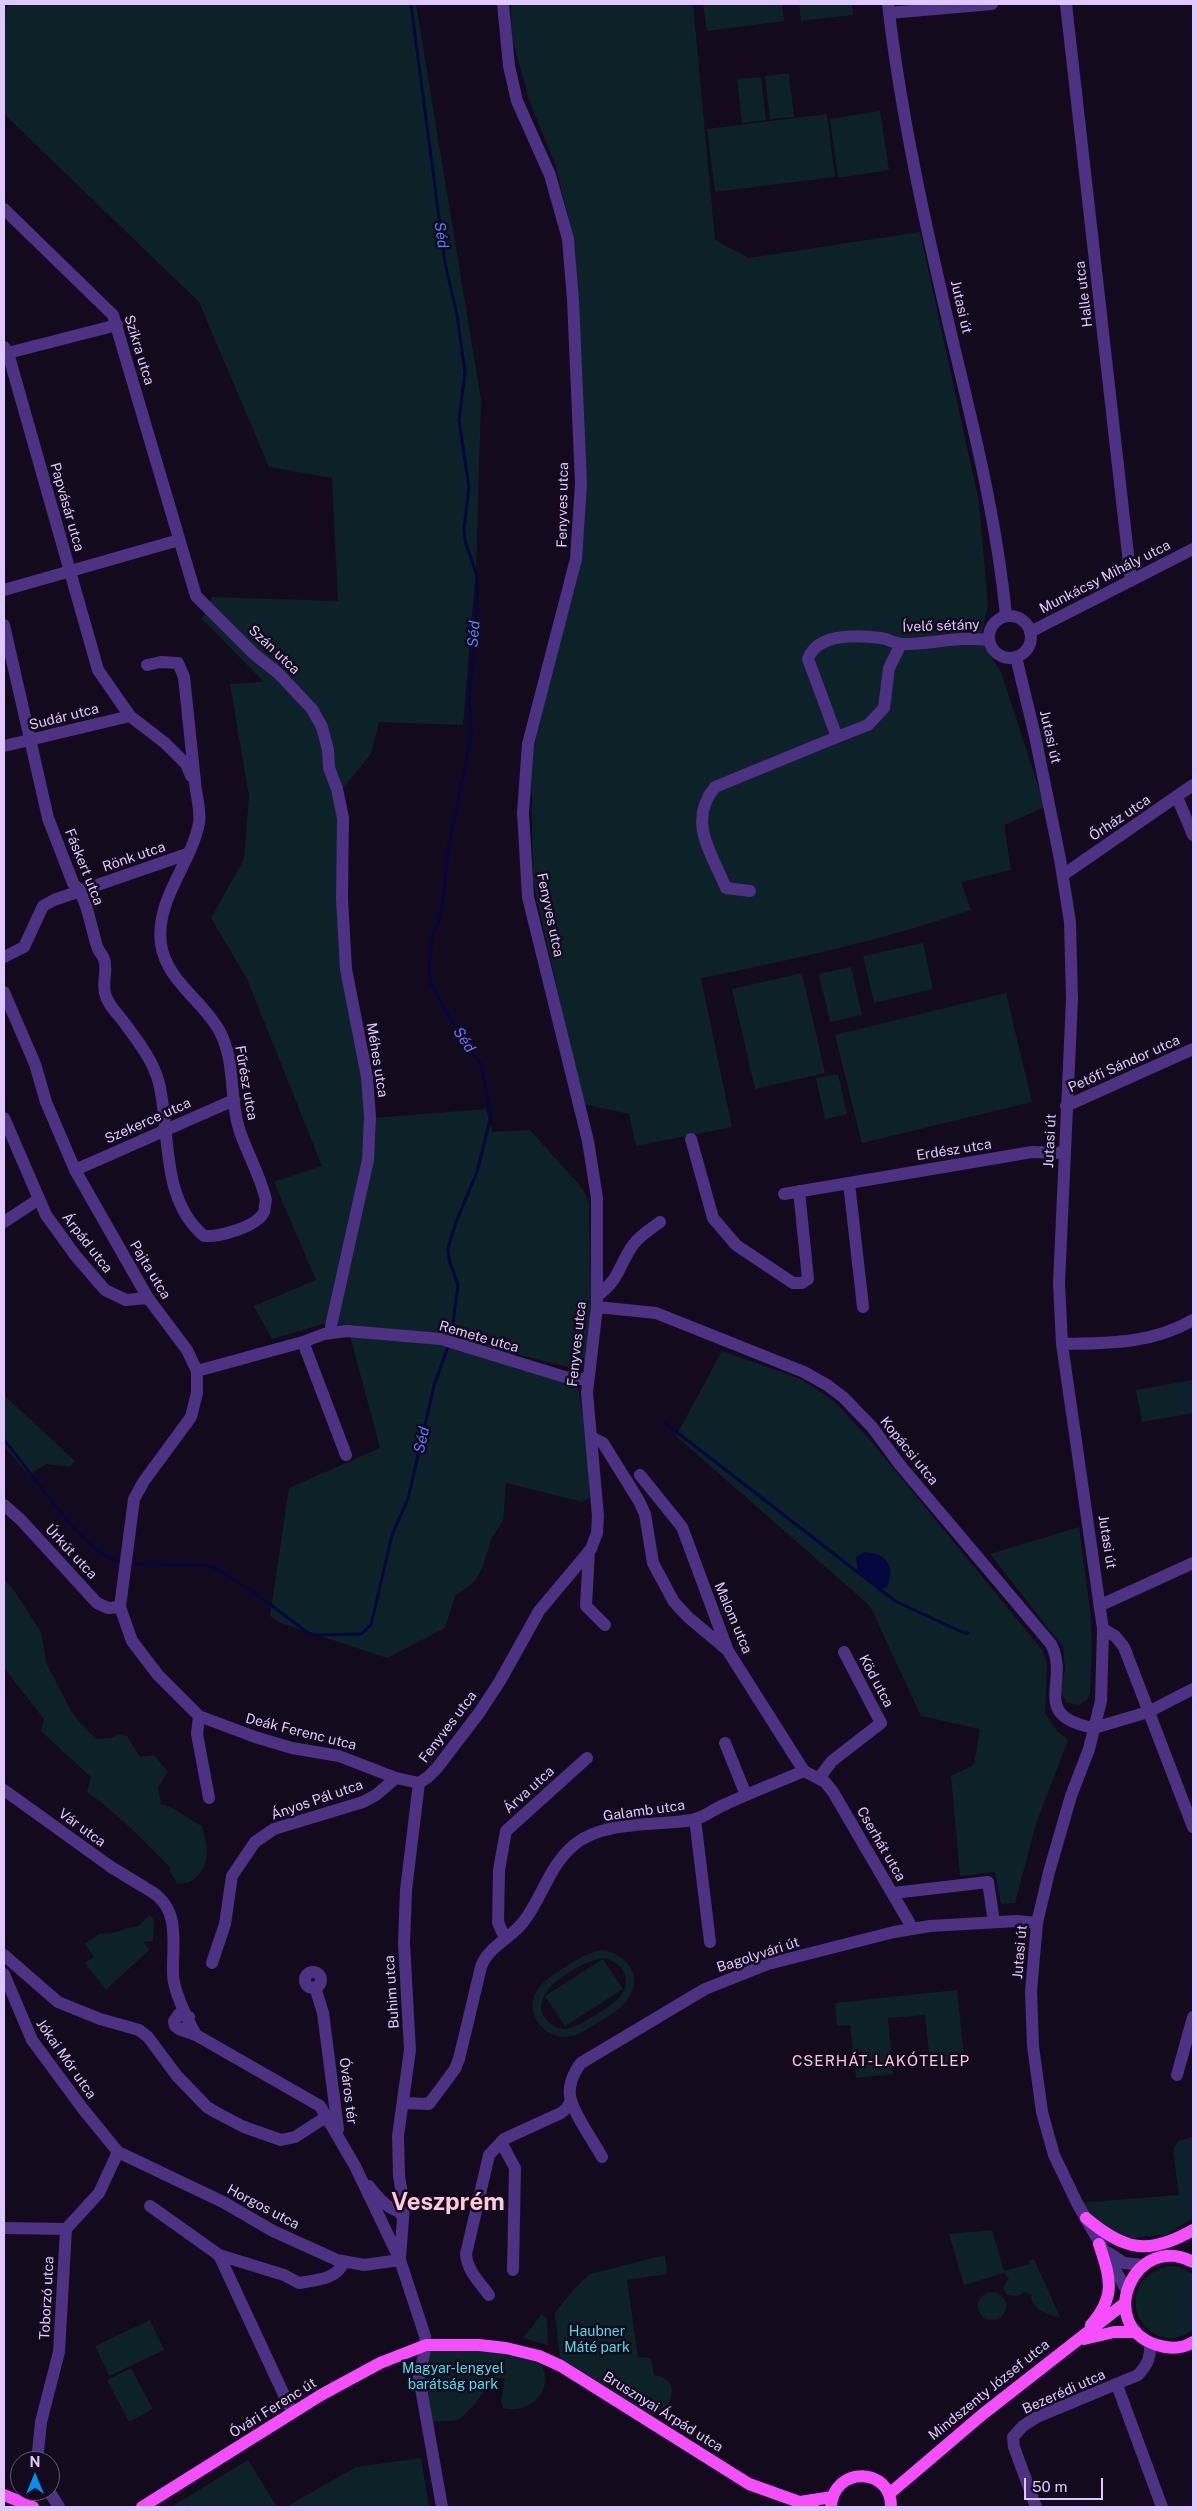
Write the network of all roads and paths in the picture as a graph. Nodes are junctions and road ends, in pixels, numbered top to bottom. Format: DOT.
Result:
graph roads {
  1 [pos="503,4"];
  2 [pos="992,4"];
  3 [pos="1066,4"];
  4 [pos="888,8"];
  5 [pos="4,209"];
  6 [pos="117,325"];
  7 [pos="5,351"];
  8 [pos="179,540"];
  9 [pos="1193,549"];
  10 [pos="69,570"];
  11 [pos="1131,581"];
  12 [pos="4,590"];
  13 [pos="1006,616"];
  14 [pos="4,625"];
  15 [pos="1030,632"];
  16 [pos="989,640"];
  17 [pos="901,644"];
  18 [pos="1016,657"];
  19 [pos="147,665"];
  20 [pos="101,676"];
  21 [pos="130,716"];
  22 [pos="837,737"];
  23 [pos="30,741"];
  24 [pos="4,746"];
  25 [pos="195,784"];
  26 [pos="1193,785"];
  27 [pos="337,789"];
  28 [pos="1177,797"];
  29 [pos="1193,835"];
  30 [pos="187,854"];
  31 [pos="1063,875"];
  32 [pos="80,891"];
  33 [pos="750,891"];
  34 [pos="4,957"];
  35 [pos="4,992"];
  36 [pos="1193,1049"];
  37 [pos="234,1100"];
  38 [pos="1066,1106"];
  39 [pos="4,1118"];
  40 [pos="165,1130"];
  41 [pos="691,1139"];
  42 [pos="1064,1153"];
  43 [pos="75,1170"];
  44 [pos="849,1183"];
  45 [pos="799,1191"];
  46 [pos="784,1194"];
  47 [pos="39,1199"];
  48 [pos="4,1222"];
  49 [pos="660,1222"];
  50 [pos="215,1237"];
  51 [pos="148,1298"];
  52 [pos="597,1301"];
  53 [pos="863,1307"];
  54 [pos="1193,1320"];
  55 [pos="333,1332"];
  56 [pos="303,1342"];
  57 [pos="1062,1344"];
  58 [pos="197,1371"];
  59 [pos="587,1380"];
  60 [pos="591,1437"];
  61 [pos="346,1455"];
  62 [pos="640,1475"];
  63 [pos="4,1505"];
  64 [pos="589,1551"];
  65 [pos="1193,1563"];
  66 [pos="125,1571"];
  67 [pos="1101,1605"];
  68 [pos="120,1607"];
  69 [pos="605,1625"];
  70 [pos="1103,1629"];
  71 [pos="728,1651"];
  72 [pos="844,1652"];
  73 [pos="1193,1689"];
  74 [pos="1148,1712"];
  75 [pos="199,1716"];
  76 [pos="1094,1728"];
  77 [pos="725,1742"];
  78 [pos="586,1758"];
  79 [pos="804,1771"];
  80 [pos="396,1778"];
  81 [pos="818,1778"];
  82 [pos="419,1783"];
  83 [pos="4,1790"];
  84 [pos="746,1795"];
  85 [pos="209,1798"];
  86 [pos="695,1819"];
  87 [pos="1193,1828"];
  88 [pos="893,1893"];
  89 [pos="994,1922"];
  90 [pos="1036,1923"];
  91 [pos="913,1929"];
  92 [pos="504,1940"];
  93 [pos="710,1942"];
  94 [pos="4,1955"];
  95 [pos="212,1963"];
  96 [pos="4,1974"];
  97 [pos="315,1988"];
  98 [pos="1193,2017"];
  99 [pos="189,2020"];
  100 [pos="196,2035"];
  101 [pos="1177,2075"];
  102 [pos="570,2100"];
  103 [pos="403,2104"];
  104 [pos="326,2118"];
  105 [pos="340,2139"];
  106 [pos="500,2142"];
  107 [pos="118,2152"];
  108 [pos="602,2157"];
  109 [pos="354,2166"];
  110 [pos="150,2206"];
  111 [pos="391,2208"];
  112 [pos="403,2218"];
  113 [pos="1086,2218"];
  114 [pos="380,2221"];
  115 [pos="4,2228"];
  116 [pos="66,2229"];
  117 [pos="1193,2230"];
  118 [pos="1099,2244"];
  119 [pos="219,2255"];
  120 [pos="1190,2257"];
  121 [pos="400,2260"];
  122 [pos="344,2262"];
  123 [pos="1143,2265"];
  124 [pos="513,2270"];
  125 [pos="1126,2289"];
  126 [pos="489,2295"];
  127 [pos="1125,2303"];
  128 [pos="1136,2332"];
  129 [pos="1077,2341"];
  130 [pos="1150,2343"];
  131 [pos="1192,2343"];
  132 [pos="426,2345"];
  133 [pos="1117,2385"];
  134 [pos="292,2412"];
  135 [pos="38,2451"];
  136 [pos="885,2489"];
  137 [pos="4,2495"];
  138 [pos="800,2502"];
  139 [pos="831,2502"];
  140 [pos="33,2507"];
  141 [pos="142,2507"];
  142 [pos="442,2507"];
  143 [pos="813,2507"];
  144 [pos="891,2507"];
  145 [pos="1036,2507"];
  146 [pos="1162,2507"];
  1 -- 52 [label="street, Fenyves utca"];
  2 -- 4 [label="street"];
  3 -- 11 [label="street, Halle utca"];
  4 -- 13 [label="street, Jutasi út"];
  5 -- 6 [label="street, Szikra utca"];
  6 -- 7 [label="street"];
  6 -- 8 [label="street, Szikra utca"];
  7 -- 10 [label="street, Papvásár utca"];
  8 -- 10 [label="street"];
  8 -- 27 [label="street, Szán utca"];
  9 -- 11 [label="street, Munkácsy Mihály utca"];
  10 -- 12 [label="street"];
  10 -- 20 [label="street, Papvásár utca"];
  11 -- 15 [label="street, Munkácsy Mihály utca"];
  13 -- 15 [label="street"];
  13 -- 16 [label="street"];
  14 -- 23 [label="street, Fáskert utca"];
  15 -- 18 [label="street"];
  16 -- 17 [label="street, Ívelő sétány"];
  16 -- 18 [label="street"];
  17 -- 22 [label="street"];
  17 -- 22 [label="street, Ívelő sétány"];
  18 -- 31 [label="street, Jutasi út"];
  19 -- 25 [label="street, Fűrész utca"];
  20 -- 21 [label="street, Fűrész utca"];
  21 -- 23 [label="street, Sudár utca"];
  21 -- 25 [label="street, Fűrész utca"];
  22 -- 33 [label="street"];
  23 -- 24 [label="street, Sudár utca"];
  23 -- 32 [label="street, Fáskert utca"];
  25 -- 30 [label="street, Fűrész utca"];
  26 -- 28 [label="street, Őrház utca"];
  27 -- 55 [label="street, Méhes utca"];
  28 -- 29 [label="street"];
  28 -- 31 [label="street, Őrház utca"];
  30 -- 32 [label="street, Rönk utca"];
  30 -- 37 [label="street, Fűrész utca"];
  31 -- 38 [label="street, Jutasi út"];
  32 -- 34 [label="street, Rönk utca"];
  32 -- 40 [label="street, Fáskert utca"];
  35 -- 43 [label="street, Pajta utca"];
  36 -- 38 [label="street, Petőfi Sándor utca"];
  37 -- 40 [label="street, Szekerce utca"];
  37 -- 50 [label="street, Fűrész utca"];
  38 -- 42 [label="street, Jutasi út"];
  39 -- 47 [label="street, Árpád utca"];
  40 -- 43 [label="street, Szekerce utca"];
  40 -- 50 [label="street, Fáskert utca"];
  41 -- 45 [label="street"];
  42 -- 44 [label="street, Erdész utca"];
  42 -- 57 [label="street, Jutasi út"];
  43 -- 51 [label="street, Pajta utca"];
  44 -- 45 [label="street, Erdész utca"];
  44 -- 53 [label="street"];
  45 -- 46 [label="street, Erdész utca"];
  47 -- 48 [label="street"];
  47 -- 51 [label="street, Árpád utca"];
  49 -- 52 [label="street"];
  51 -- 58 [label="street, Pajta utca"];
  52 -- 59 [label="street, Fenyves utca"];
  52 -- 76 [label="street, Kopácsi utca"];
  54 -- 57 [label="street"];
  55 -- 56 [label="street, Remete utca"];
  55 -- 59 [label="street, Remete utca"];
  56 -- 58 [label="street, Remete utca"];
  56 -- 61 [label="street"];
  57 -- 67 [label="street, Jutasi út"];
  58 -- 66 [label="street, Pajta utca"];
  59 -- 60 [label="street, Fenyves utca"];
  60 -- 64 [label="street, Fenyves utca"];
  60 -- 71 [label="street"];
  62 -- 71 [label="street, Malom utca"];
  63 -- 68 [label="street, Úrkút utca"];
  64 -- 69 [label="street"];
  64 -- 82 [label="street, Fenyves utca"];
  65 -- 67 [label="street"];
  66 -- 68 [label="street, Deák Ferenc utca"];
  67 -- 70 [label="street, Jutasi út"];
  68 -- 75 [label="street, Deák Ferenc utca"];
  70 -- 74 [label="street"];
  70 -- 76 [label="street, Jutasi út"];
  71 -- 79 [label="street, Malom utca"];
  72 -- 81 [label="street, Köd utca"];
  73 -- 74 [label="street"];
  74 -- 76 [label="street"];
  74 -- 87 [label="street"];
  75 -- 80 [label="street, Deák Ferenc utca"];
  75 -- 85 [label="street"];
  76 -- 90 [label="street, Jutasi út"];
  77 -- 84 [label="street"];
  78 -- 92 [label="street, Árva utca"];
  79 -- 81 [label="street"];
  79 -- 84 [label="street, Galamb utca"];
  80 -- 82 [label="street, Deák Ferenc utca"];
  80 -- 95 [label="street, Ányos Pál utca"];
  81 -- 88 [label="street, Cserhát utca"];
  82 -- 103 [label="street, Buhim utca"];
  83 -- 99 [label="street, Vár utca"];
  84 -- 86 [label="street, Galamb utca"];
  86 -- 92 [label="street, Galamb utca"];
  86 -- 93 [label="street, Galamb utca"];
  88 -- 89 [label="street"];
  88 -- 91 [label="street, Cserhát utca"];
  89 -- 90 [label="street, Bagolyvári út"];
  89 -- 91 [label="street, Bagolyvári út"];
  90 -- 113 [label="street, Jutasi út"];
  91 -- 102 [label="street, Bagolyvári út"];
  92 -- 103 [label="street, Galamb utca"];
  94 -- 104 [label="street"];
  96 -- 107 [label="street, Jókai Mór utca"];
  97 -- 105 [label="street, Óváros tér"];
  98 -- 101 [label="street"];
  99 -- 100 [label="street"];
  99 -- 100 [label="street, Óváros tér"];
  100 -- 104 [label="street, Óváros tér"];
  102 -- 106 [label="street"];
  102 -- 108 [label="street"];
  103 -- 112 [label="street, Buhim utca"];
  104 -- 105 [label="street, Óváros tér"];
  105 -- 109 [label="street"];
  106 -- 124 [label="street"];
  106 -- 126 [label="street"];
  107 -- 116 [label="street"];
  107 -- 122 [label="street, Horgos utca"];
  109 -- 111 [label="street"];
  109 -- 114 [label="street"];
  110 -- 119 [label="street"];
  111 -- 112 [label="street"];
  111 -- 114 [label="street"];
  112 -- 121 [label="street, Buhim utca"];
  113 -- 117 [label="main road"];
  113 -- 118 [label="street, Jutasi út"];
  114 -- 121 [label="street"];
  115 -- 116 [label="street"];
  116 -- 135 [label="street, Toborzó utca"];
  118 -- 123 [label="street, Jutasi út"];
  118 -- 125 [label="street, Jutasi út"];
  118 -- 129 [label="main road"];
  119 -- 122 [label="street"];
  119 -- 134 [label="street"];
  120 -- 123 [label="main road"];
  121 -- 122 [label="street, Horgos utca"];
  121 -- 132 [label="street"];
  123 -- 125 [label="main road"];
  125 -- 127 [label="main road"];
  127 -- 128 [label="main road"];
  127 -- 129 [label="main road, Mindszenty József utca"];
  128 -- 129 [label="main road, Mindszenty József utca"];
  128 -- 130 [label="main road"];
  129 -- 136 [label="main road, Mindszenty József utca"];
  130 -- 131 [label="main road"];
  130 -- 133 [label="street, Bezerédi utca"];
  132 -- 134 [label="main road, Óvári Ferenc út"];
  132 -- 138 [label="main road, Brusznyai Árpád utca"];
  132 -- 142 [label="street"];
  133 -- 145 [label="street, Bezerédi utca"];
  133 -- 146 [label="street"];
  134 -- 141 [label="main road, Óvári Ferenc út"];
  136 -- 139 [label="main road"];
  136 -- 144 [label="main road"];
  137 -- 140 [label="main road"];
  138 -- 139 [label="main road, Brusznyai Árpád utca"];
  138 -- 143 [label="main road, Brusznyai Árpád utca"];
}
